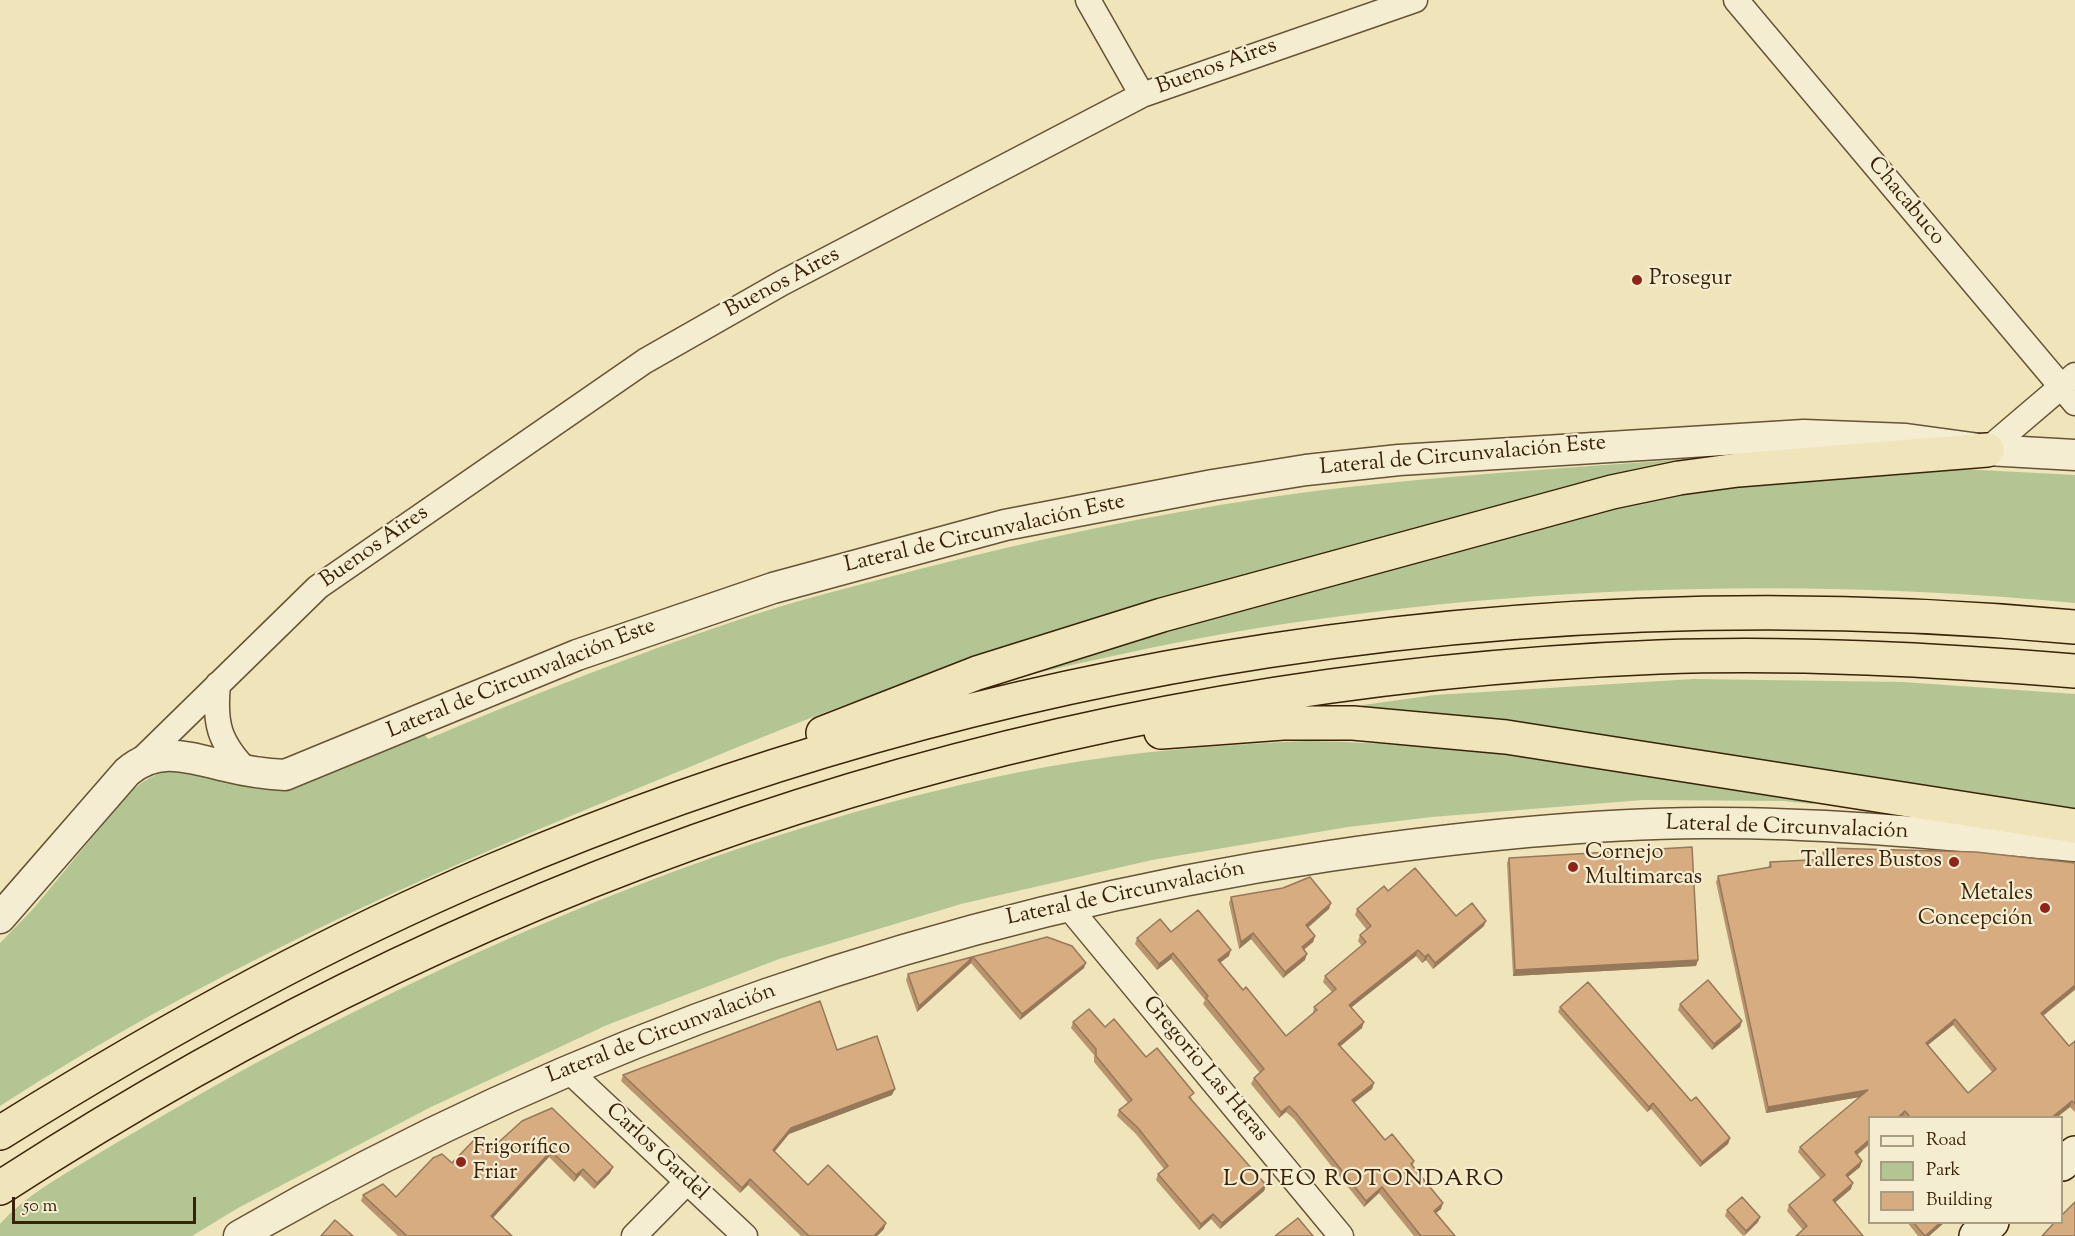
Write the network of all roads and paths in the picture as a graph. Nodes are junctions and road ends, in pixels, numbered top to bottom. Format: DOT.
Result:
graph roads {
  1 [pos="1088,0"];
  2 [pos="1415,0"];
  3 [pos="1736,0"];
  4 [pos="1142,95"];
  5 [pos="2070,388"];
  6 [pos="1987,450"];
  7 [pos="2075,455"];
  8 [pos="2075,627"];
  9 [pos="2075,671"];
  10 [pos="218,684"];
  11 [pos="1045,739"];
  12 [pos="136,765"];
  13 [pos="247,771"];
  14 [pos="638,813"];
  15 [pos="2075,826"];
  16 [pos="2075,846"];
  17 [pos="1067,905"];
  18 [pos="0,918"];
  19 [pos="568,1070"];
  20 [pos="0,1133"];
  21 [pos="2075,1153"];
  22 [pos="2063,1162"];
  23 [pos="687,1182"];
  24 [pos="0,1188"];
  25 [pos="1990,1224"];
  26 [pos="239,1236"];
  27 [pos="633,1236"];
  28 [pos="745,1236"];
  29 [pos="1341,1236"];
  30 [pos="1976,1236"];
  1 -- 4 [label="street"];
  2 -- 4 [label="street, Buenos Aires"];
  3 -- 5 [label="street, Chacabuco"];
  4 -- 10 [label="street, Buenos Aires"];
  5 -- 6 [label="street"];
  6 -- 7 [label="street, Lateral de Circunvalación Este"];
  6 -- 13 [label="street, Lateral de Circunvalación Este"];
  6 -- 14 [label="highway"];
  8 -- 14 [label="highway"];
  9 -- 11 [label="highway"];
  10 -- 12 [label="street, Buenos Aires"];
  10 -- 13 [label="street"];
  11 -- 15 [label="highway"];
  11 -- 24 [label="highway"];
  12 -- 13 [label="street, Lateral de Circunvalación Este"];
  12 -- 18 [label="street"];
  14 -- 20 [label="highway"];
  16 -- 17 [label="street, Lateral de Circunvalación"];
  17 -- 19 [label="street, Lateral de Circunvalación"];
  17 -- 29 [label="street, Gregorio Las Heras"];
  19 -- 23 [label="street, Carlos Gardel"];
  19 -- 26 [label="street, Lateral de Circunvalación"];
  21 -- 22 [label="main road"];
  23 -- 27 [label="street"];
  23 -- 28 [label="street, Carlos Gardel"];
  25 -- 30 [label="main road"];
}
